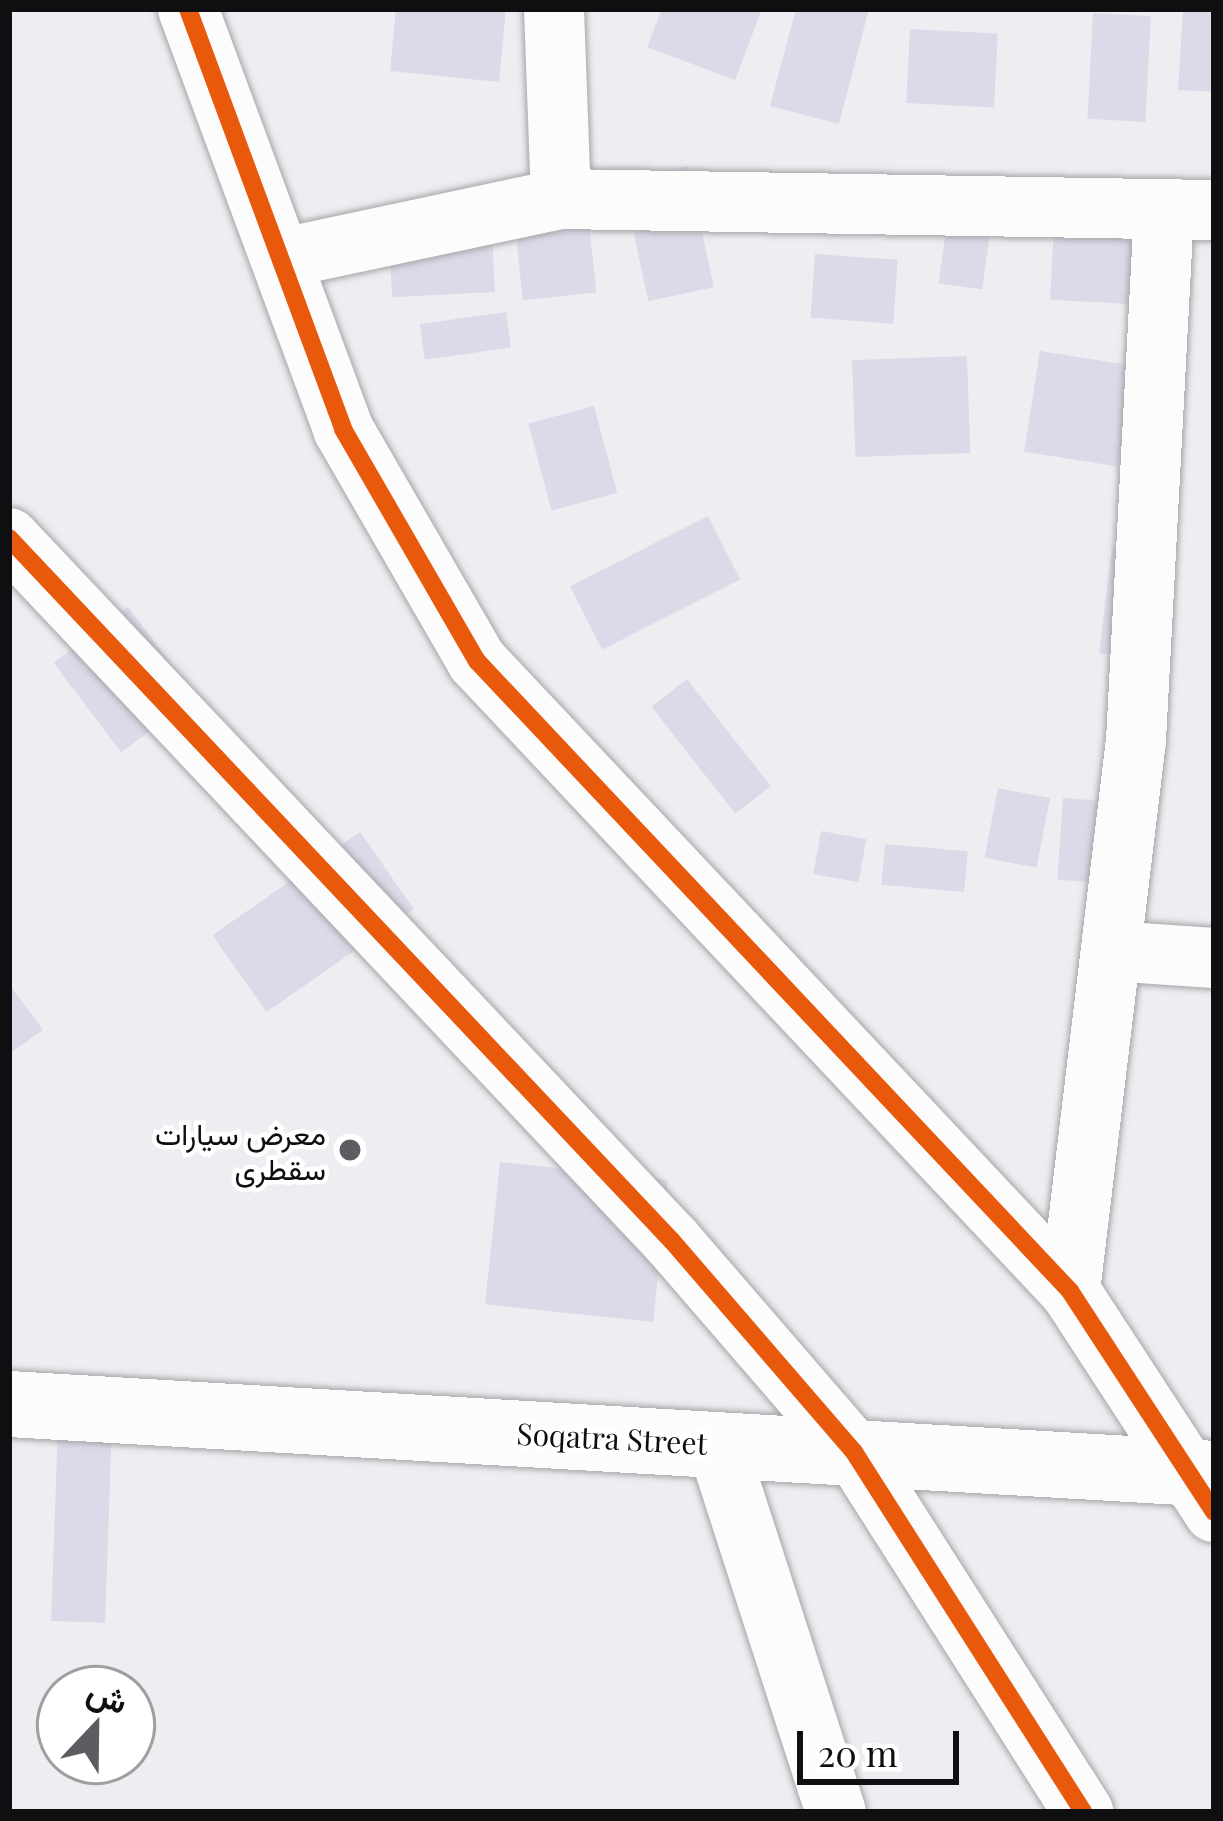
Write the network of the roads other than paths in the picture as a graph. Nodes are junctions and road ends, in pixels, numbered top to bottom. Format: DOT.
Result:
graph roads {
  1 [pos="188,9"];
  2 [pos="554,9"];
  3 [pos="561,199"];
  4 [pos="1189,210"];
  5 [pos="283,258"];
  6 [pos="9,538"];
  7 [pos="1111,951"];
  8 [pos="1214,958"];
  9 [pos="1070,1291"];
  10 [pos="9,1403"];
  11 [pos="716,1444"];
  12 [pos="854,1452"];
  13 [pos="1207,1486"];
  14 [pos="836,1812"];
  15 [pos="1083,1812"];
  1 -- 5 [label="street"];
  2 -- 3 [label="street"];
  3 -- 4 [label="street"];
  3 -- 5 [label="street"];
  4 -- 7 [label="street"];
  5 -- 9 [label="street"];
  6 -- 12 [label="street"];
  7 -- 8 [label="street"];
  7 -- 9 [label="street"];
  9 -- 13 [label="street"];
  10 -- 11 [label="street, Soqatra Street"];
  11 -- 12 [label="street, Soqatra Street"];
  11 -- 14 [label="street"];
  12 -- 13 [label="street, Soqatra Street"];
  12 -- 15 [label="street"];
}
